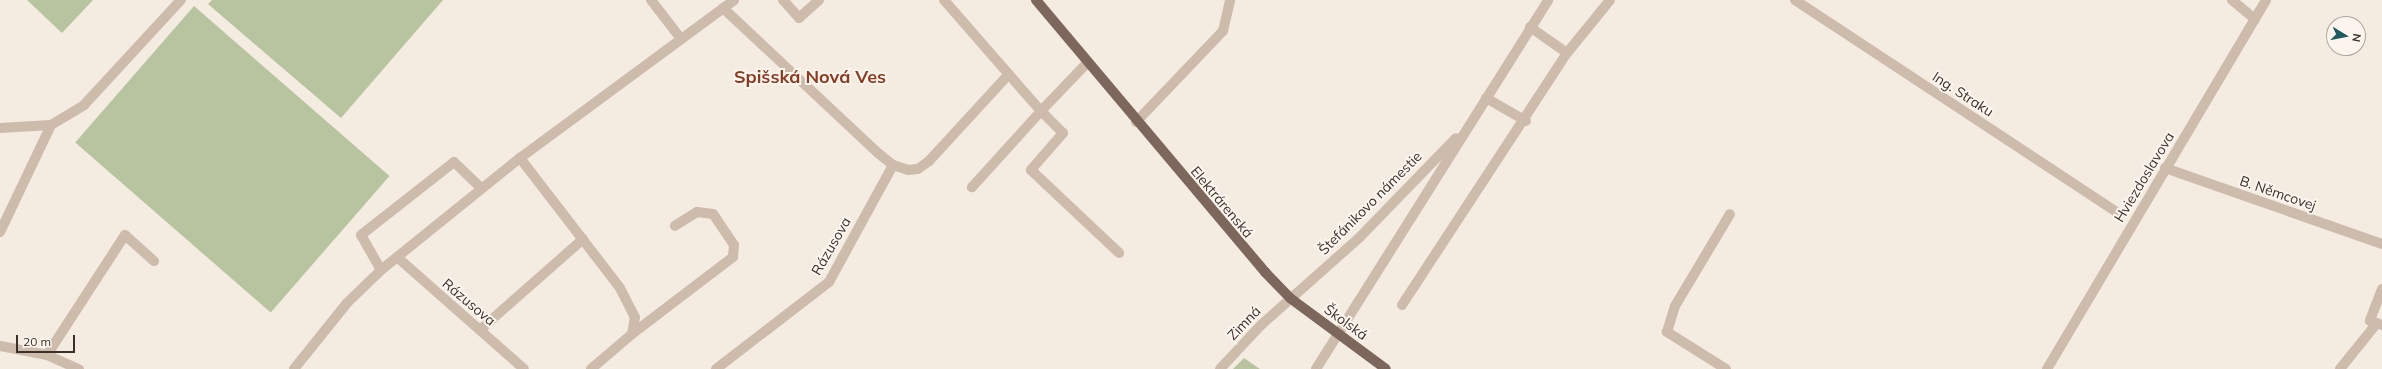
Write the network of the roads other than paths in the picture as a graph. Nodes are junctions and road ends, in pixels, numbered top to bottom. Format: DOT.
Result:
graph roads {
  1 [pos="182,0"];
  2 [pos="651,0"];
  3 [pos="734,0"];
  4 [pos="782,0"];
  5 [pos="819,0"];
  6 [pos="944,0"];
  7 [pos="1036,0"];
  8 [pos="1230,0"];
  9 [pos="1548,0"];
  10 [pos="1610,0"];
  11 [pos="1795,0"];
  12 [pos="2232,0"];
  13 [pos="2266,0"];
  14 [pos="723,8"];
  15 [pos="2255,19"];
  16 [pos="1530,27"];
  17 [pos="681,39"];
  18 [pos="1567,53"];
  19 [pos="1087,63"];
  20 [pos="1009,74"];
  21 [pos="1486,98"];
  22 [pos="1041,111"];
  23 [pos="1526,121"];
  24 [pos="1136,122"];
  25 [pos="51,125"];
  26 [pos="1468,125"];
  27 [pos="0,128"];
  28 [pos="520,158"];
  29 [pos="893,166"];
  30 [pos="2165,168"];
  31 [pos="972,187"];
  32 [pos="481,188"];
  33 [pos="2116,212"];
  34 [pos="1730,214"];
  35 [pos="675,226"];
  36 [pos="0,232"];
  37 [pos="582,239"];
  38 [pos="2382,244"];
  39 [pos="1119,253"];
  40 [pos="397,257"];
  41 [pos="154,261"];
  42 [pos="381,270"];
  43 [pos="2382,289"];
  44 [pos="1290,298"];
  45 [pos="1402,305"];
  46 [pos="2380,324"];
  47 [pos="481,329"];
  48 [pos="632,334"];
  49 [pos="1338,334"];
  50 [pos="0,346"];
  51 [pos="47,355"];
  52 [pos="79,369"];
  53 [pos="294,369"];
  54 [pos="524,369"];
  55 [pos="590,369"];
  56 [pos="716,369"];
  57 [pos="1220,369"];
  58 [pos="1316,369"];
  59 [pos="1386,369"];
  60 [pos="1726,369"];
  61 [pos="2047,369"];
  62 [pos="2340,369"];
  1 -- 25 [label="street"];
  2 -- 17 [label="street"];
  3 -- 14 [label="street"];
  4 -- 5 [label="street"];
  6 -- 20 [label="street"];
  7 -- 19 [label="main road, Elektrárenská"];
  8 -- 24 [label="street"];
  9 -- 16 [label="street, Štefánikovo námestie"];
  10 -- 18 [label="street"];
  11 -- 33 [label="street, Ing. Straku"];
  12 -- 15 [label="street"];
  13 -- 15 [label="street, Hviezdoslavova"];
  14 -- 17 [label="street"];
  14 -- 29 [label="street"];
  15 -- 30 [label="street, Hviezdoslavova"];
  16 -- 18 [label="street"];
  16 -- 21 [label="street, Štefánikovo námestie"];
  17 -- 28 [label="street"];
  18 -- 23 [label="street"];
  19 -- 22 [label="street"];
  19 -- 24 [label="main road, Elektrárenská"];
  20 -- 22 [label="street"];
  20 -- 29 [label="street"];
  21 -- 23 [label="street"];
  21 -- 26 [label="street, Štefánikovo námestie"];
  22 -- 31 [label="street"];
  22 -- 39 [label="street"];
  23 -- 45 [label="street"];
  24 -- 44 [label="main road, Elektrárenská"];
  25 -- 27 [label="street"];
  25 -- 36 [label="street"];
  26 -- 44 [label="street, Štefánikovo námestie"];
  26 -- 49 [label="street, Štefánikovo námestie"];
  28 -- 32 [label="street"];
  28 -- 37 [label="street"];
  29 -- 56 [label="street, Rázusova"];
  30 -- 38 [label="street, B. Němcovej"];
  30 -- 61 [label="street, Hviezdoslavova"];
  32 -- 40 [label="street"];
  32 -- 42 [label="street"];
  34 -- 60 [label="street"];
  35 -- 48 [label="street"];
  37 -- 47 [label="street"];
  37 -- 48 [label="street"];
  40 -- 42 [label="street"];
  40 -- 47 [label="street, Rázusova"];
  41 -- 51 [label="street"];
  42 -- 53 [label="street"];
  43 -- 46 [label="street"];
  44 -- 49 [label="main road, Školská"];
  44 -- 57 [label="street, Zimná"];
  46 -- 62 [label="street"];
  47 -- 54 [label="street, Rázusova"];
  48 -- 55 [label="street"];
  49 -- 58 [label="street, Štefánikovo námestie"];
  49 -- 59 [label="main road, Školská"];
  50 -- 51 [label="street"];
  51 -- 52 [label="street"];
}
